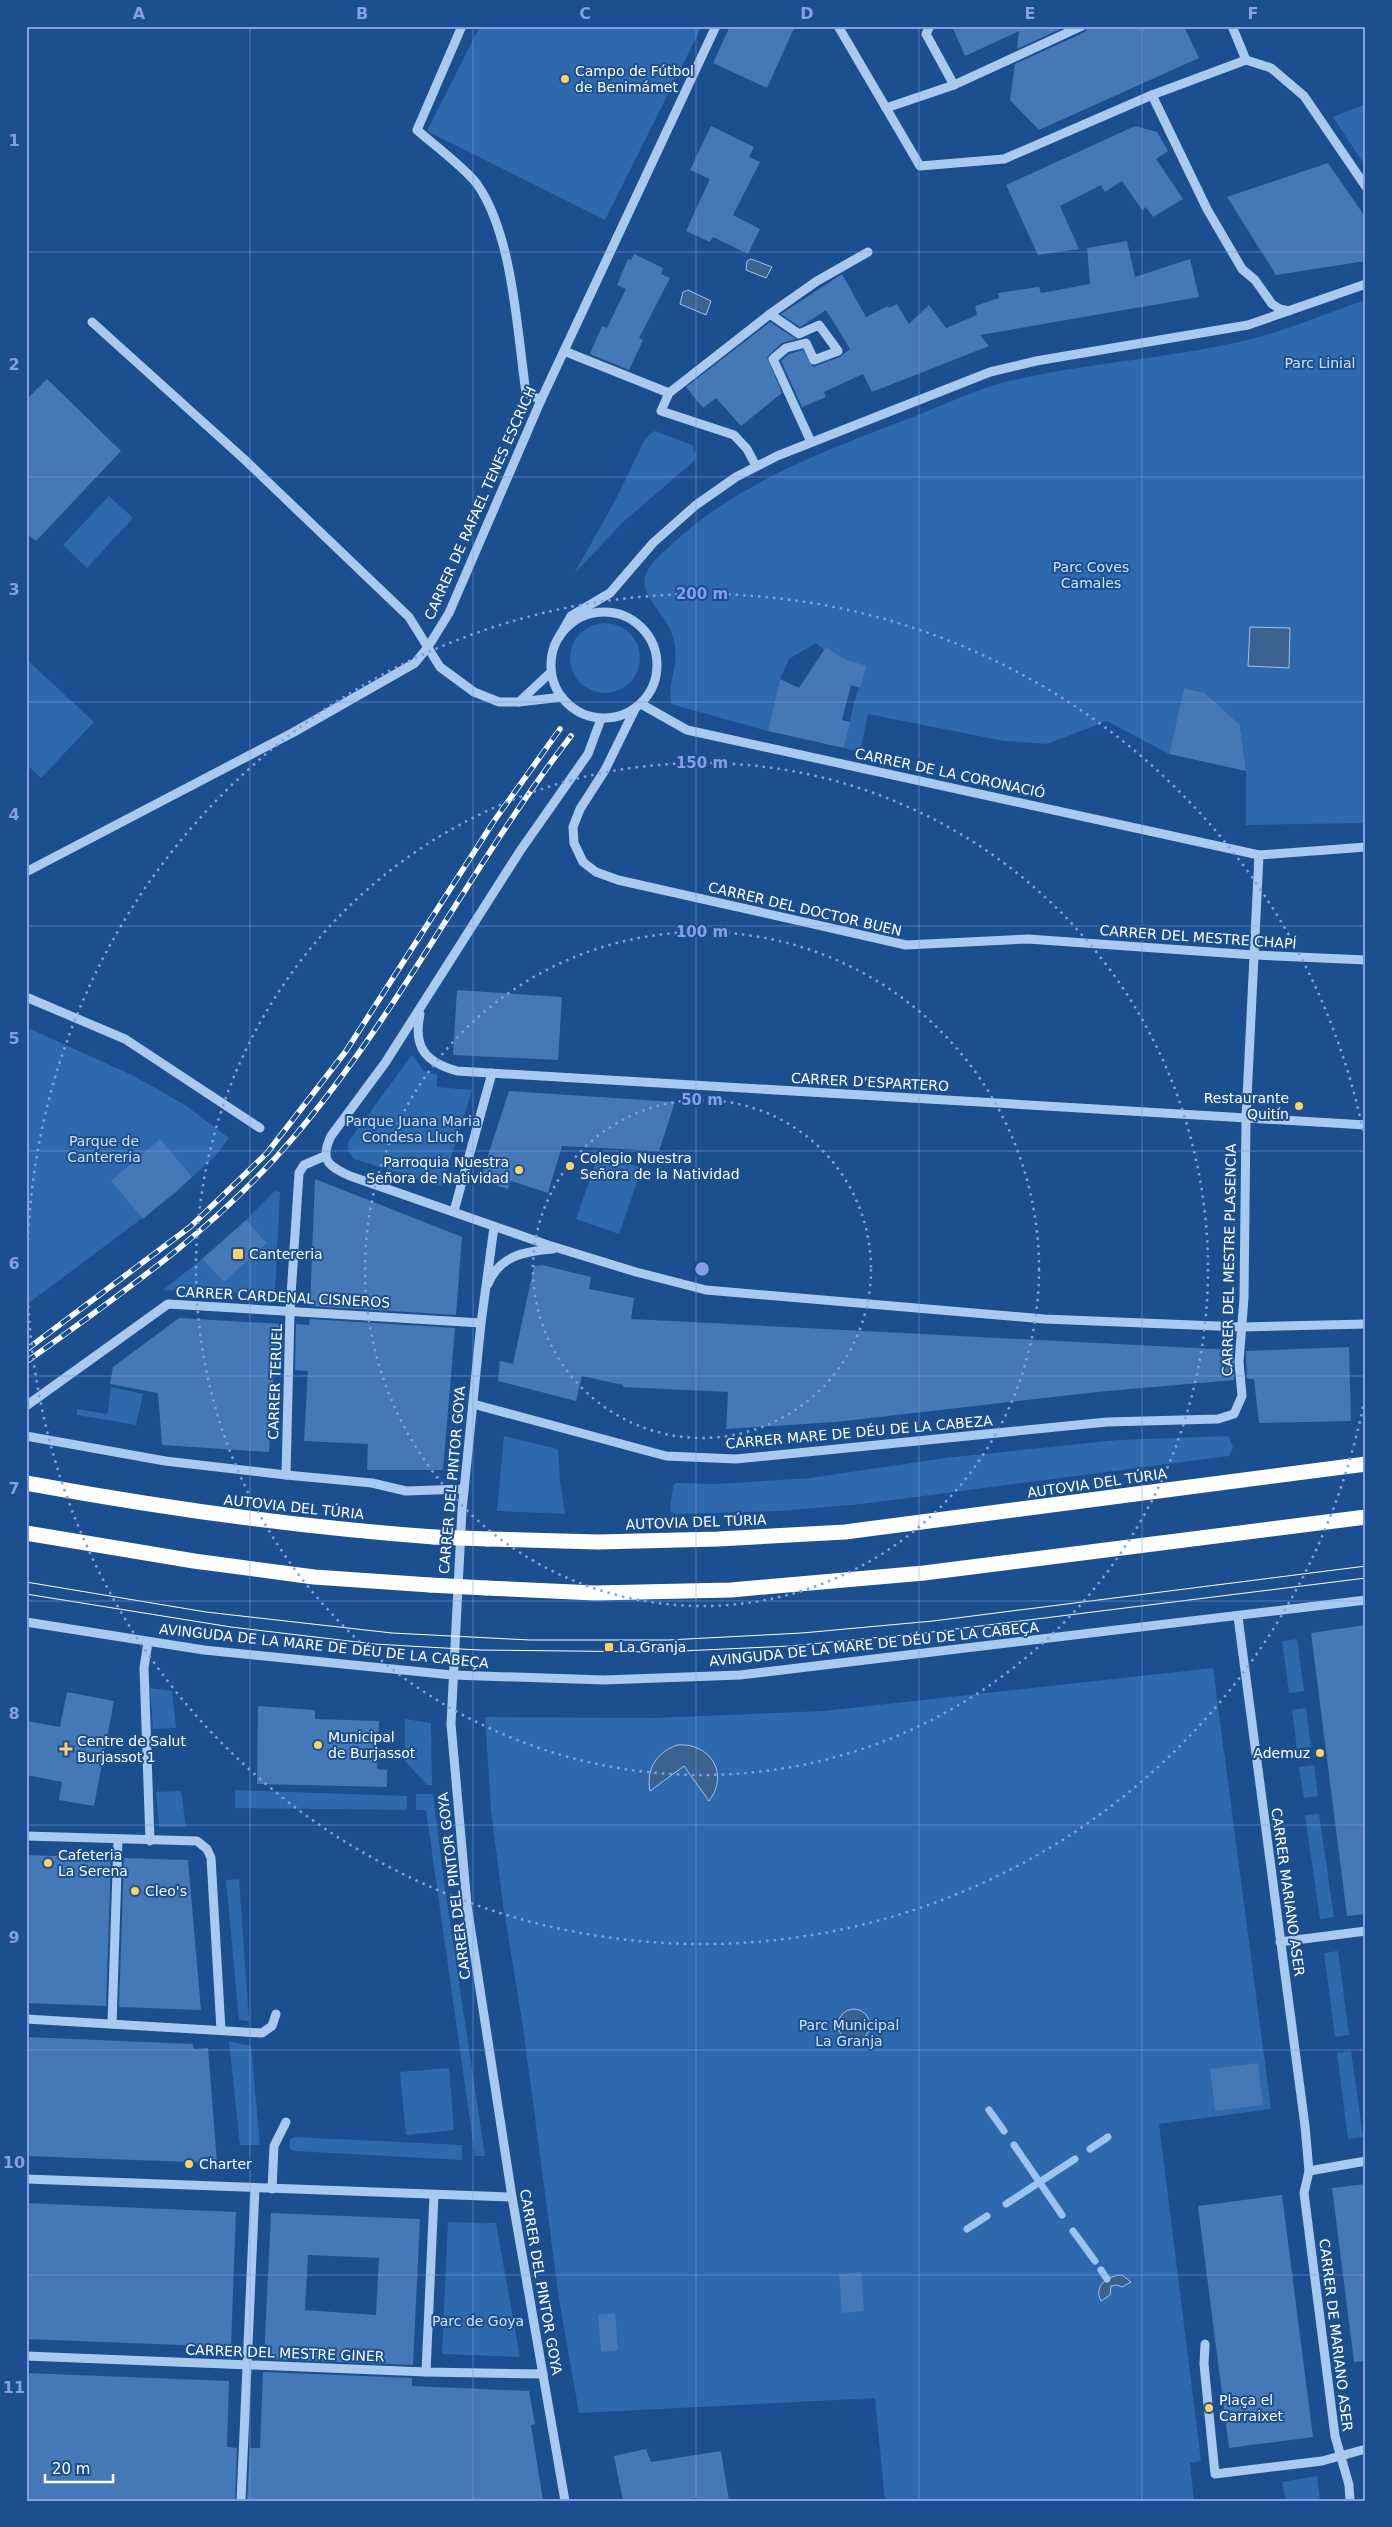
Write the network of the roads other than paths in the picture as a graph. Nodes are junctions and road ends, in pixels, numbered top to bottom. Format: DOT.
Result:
graph roads {
  1 [pos="462,26"];
  2 [pos="716,26"];
  3 [pos="838,26"];
  4 [pos="1082,26"];
  5 [pos="1232,26"];
  6 [pos="928,30"];
  7 [pos="1246,60"];
  8 [pos="954,85"];
  9 [pos="1152,95"];
  10 [pos="886,108"];
  11 [pos="1366,187"];
  12 [pos="868,252"];
  13 [pos="1366,284"];
  14 [pos="1292,312"];
  15 [pos="770,314"];
  16 [pos="92,322"];
  17 [pos="564,351"];
  18 [pos="669,392"];
  19 [pos="541,400"];
  20 [pos="811,442"];
  21 [pos="756,466"];
  22 [pos="559,637"];
  23 [pos="428,647"];
  24 [pos="551,672"];
  25 [pos="562,697"];
  26 [pos="519,702"];
  27 [pos="638,707"];
  28 [pos="601,719"];
  29 [pos="1366,847"];
  30 [pos="1259,855"];
  31 [pos="26,872"];
  32 [pos="1028,939"];
  33 [pos="1254,955"];
  34 [pos="1366,960"];
  35 [pos="26,998"];
  36 [pos="421,1009"];
  37 [pos="492,1073"];
  38 [pos="1246,1118"];
  39 [pos="1366,1125"];
  40 [pos="260,1128"];
  41 [pos="325,1156"];
  42 [pos="454,1211"];
  43 [pos="494,1226"];
  44 [pos="559,1248"];
  45 [pos="484,1292"];
  46 [pos="290,1311"];
  47 [pos="480,1323"];
  48 [pos="1366,1324"];
  49 [pos="1242,1327"];
  50 [pos="1242,1396"];
  51 [pos="472,1404"];
  52 [pos="26,1406"];
  53 [pos="26,1436"];
  54 [pos="1366,1464"];
  55 [pos="286,1476"];
  56 [pos="26,1483"];
  57 [pos="464,1489"];
  58 [pos="1366,1516"];
  59 [pos="26,1533"];
  60 [pos="1366,1600"];
  61 [pos="1238,1617"];
  62 [pos="26,1622"];
  63 [pos="148,1642"];
  64 [pos="452,1674"];
  65 [pos="26,1836"];
  66 [pos="118,1840"];
  67 [pos="150,1841"];
  68 [pos="1366,1931"];
  69 [pos="1280,1942"];
  70 [pos="276,2014"];
  71 [pos="26,2019"];
  72 [pos="112,2024"];
  73 [pos="221,2030"];
  74 [pos="286,2122"];
  75 [pos="1366,2160"];
  76 [pos="1309,2171"];
  77 [pos="26,2179"];
  78 [pos="255,2188"];
  79 [pos="272,2189"];
  80 [pos="434,2196"];
  81 [pos="512,2197"];
  82 [pos="1204,2344"];
  83 [pos="26,2356"];
  84 [pos="246,2365"];
  85 [pos="426,2372"];
  86 [pos="543,2374"];
  87 [pos="1366,2449"];
  88 [pos="1340,2458"];
  89 [pos="241,2501"];
  90 [pos="565,2501"];
  91 [pos="1350,2501"];
  1 -- 19 [label="street"];
  2 -- 17 [label="street, CARRER DE RAFAEL TENES ESCRICH"];
  3 -- 10 [label="street"];
  4 -- 8 [label="street"];
  5 -- 7 [label="street"];
  6 -- 8 [label="street"];
  7 -- 9 [label="street"];
  7 -- 11 [label="street"];
  8 -- 10 [label="street"];
  9 -- 10 [label="street"];
  9 -- 14 [label="street"];
  12 -- 15 [label="street"];
  13 -- 14 [label="street"];
  14 -- 20 [label="street"];
  15 -- 18 [label="street"];
  15 -- 20 [label="street"];
  16 -- 23 [label="street, CARRER DE RAFAEL TENES ESCRICH"];
  17 -- 18 [label="street"];
  17 -- 19 [label="street, CARRER DE RAFAEL TENES ESCRICH"];
  18 -- 21 [label="street"];
  19 -- 23 [label="street, CARRER DE RAFAEL TENES ESCRICH"];
  20 -- 21 [label="street"];
  21 -- 22 [label="street"];
  22 -- 24 [label="street"];
  22 -- 27 [label="street"];
  23 -- 26 [label="street"];
  23 -- 31 [label="street"];
  24 -- 25 [label="street"];
  24 -- 26 [label="street"];
  25 -- 26 [label="street"];
  25 -- 28 [label="street"];
  27 -- 28 [label="street"];
  27 -- 30 [label="street, CARRER DE LA CORONACIÓ"];
  27 -- 32 [label="street, CARRER DEL DOCTOR BUEN"];
  28 -- 36 [label="street"];
  29 -- 30 [label="street, CARRER DE LA CORONACIÓ"];
  30 -- 33 [label="street, CARRER DEL MESTRE PLASENCIA"];
  32 -- 33 [label="street, CARRER DEL MESTRE CHAPÍ"];
  33 -- 34 [label="street, CARRER DEL MESTRE CHAPÍ"];
  33 -- 38 [label="street, CARRER DEL MESTRE PLASENCIA"];
  35 -- 40 [label="street"];
  36 -- 37 [label="street, CARRER D'ESPARTERO"];
  36 -- 41 [label="street"];
  37 -- 38 [label="street, CARRER D'ESPARTERO"];
  37 -- 42 [label="street"];
  38 -- 39 [label="street, CARRER D'ESPARTERO"];
  38 -- 49 [label="street, CARRER DEL MESTRE PLASENCIA"];
  41 -- 42 [label="street"];
  41 -- 46 [label="street, CARRER TERUEL"];
  42 -- 43 [label="street"];
  43 -- 44 [label="street"];
  43 -- 45 [label="street, CARRER DEL PINTOR GOYA"];
  44 -- 45 [label="street, CARRER DEL PINTOR GOYA"];
  44 -- 49 [label="street"];
  45 -- 47 [label="street, CARRER DEL PINTOR GOYA"];
  46 -- 47 [label="street, CARRER CARDENAL CISNEROS"];
  46 -- 52 [label="street, CARRER CARDENAL CISNEROS"];
  46 -- 55 [label="street, CARRER TERUEL"];
  47 -- 51 [label="street, CARRER DEL PINTOR GOYA"];
  48 -- 49 [label="street"];
  49 -- 50 [label="street, CARRER DEL MESTRE PLASENCIA"];
  50 -- 51 [label="street, CARRER MARE DE DÉU DE LA CABEZA"];
  51 -- 57 [label="street, CARRER DEL PINTOR GOYA"];
  53 -- 55 [label="street"];
  54 -- 56 [label="highway, AUTOVIA DEL TÚRIA, bridge"];
  55 -- 57 [label="street"];
  57 -- 64 [label="street, CARRER DEL PINTOR GOYA"];
  58 -- 59 [label="highway, bridge"];
  60 -- 61 [label="street, AVINGUDA DE LA MARE DE DÉU DE LA CABEÇA"];
  61 -- 64 [label="street, AVINGUDA DE LA MARE DE DÉU DE LA CABEÇA"];
  61 -- 69 [label="street, CARRER MARIANO ASER"];
  62 -- 63 [label="street, AVINGUDA DE LA MARE DE DÉU DE LA CABEÇA"];
  63 -- 64 [label="street, AVINGUDA DE LA MARE DE DÉU DE LA CABEÇA"];
  63 -- 67 [label="street"];
  64 -- 81 [label="street, CARRER DEL PINTOR GOYA"];
  65 -- 66 [label="street"];
  66 -- 67 [label="street"];
  66 -- 72 [label="street"];
  67 -- 73 [label="street"];
  68 -- 69 [label="street"];
  69 -- 76 [label="street, CARRER MARIANO ASER"];
  70 -- 73 [label="street"];
  71 -- 72 [label="street"];
  72 -- 73 [label="street"];
  74 -- 79 [label="street"];
  75 -- 76 [label="street"];
  76 -- 88 [label="street, CARRER DE MARIANO ASER"];
  77 -- 78 [label="street"];
  78 -- 79 [label="street"];
  78 -- 84 [label="street"];
  79 -- 80 [label="street"];
  80 -- 81 [label="street"];
  80 -- 85 [label="street"];
  81 -- 86 [label="street, CARRER DEL PINTOR GOYA"];
  82 -- 88 [label="street"];
  83 -- 84 [label="street, CARRER DEL MESTRE GINER"];
  84 -- 85 [label="street, CARRER DEL MESTRE GINER"];
  84 -- 89 [label="street"];
  85 -- 86 [label="street, CARRER DEL MESTRE GINER"];
  86 -- 90 [label="street, CARRER DEL PINTOR GOYA"];
  87 -- 88 [label="street"];
  88 -- 91 [label="street, CARRER DE MARIANO ASER"];
}
